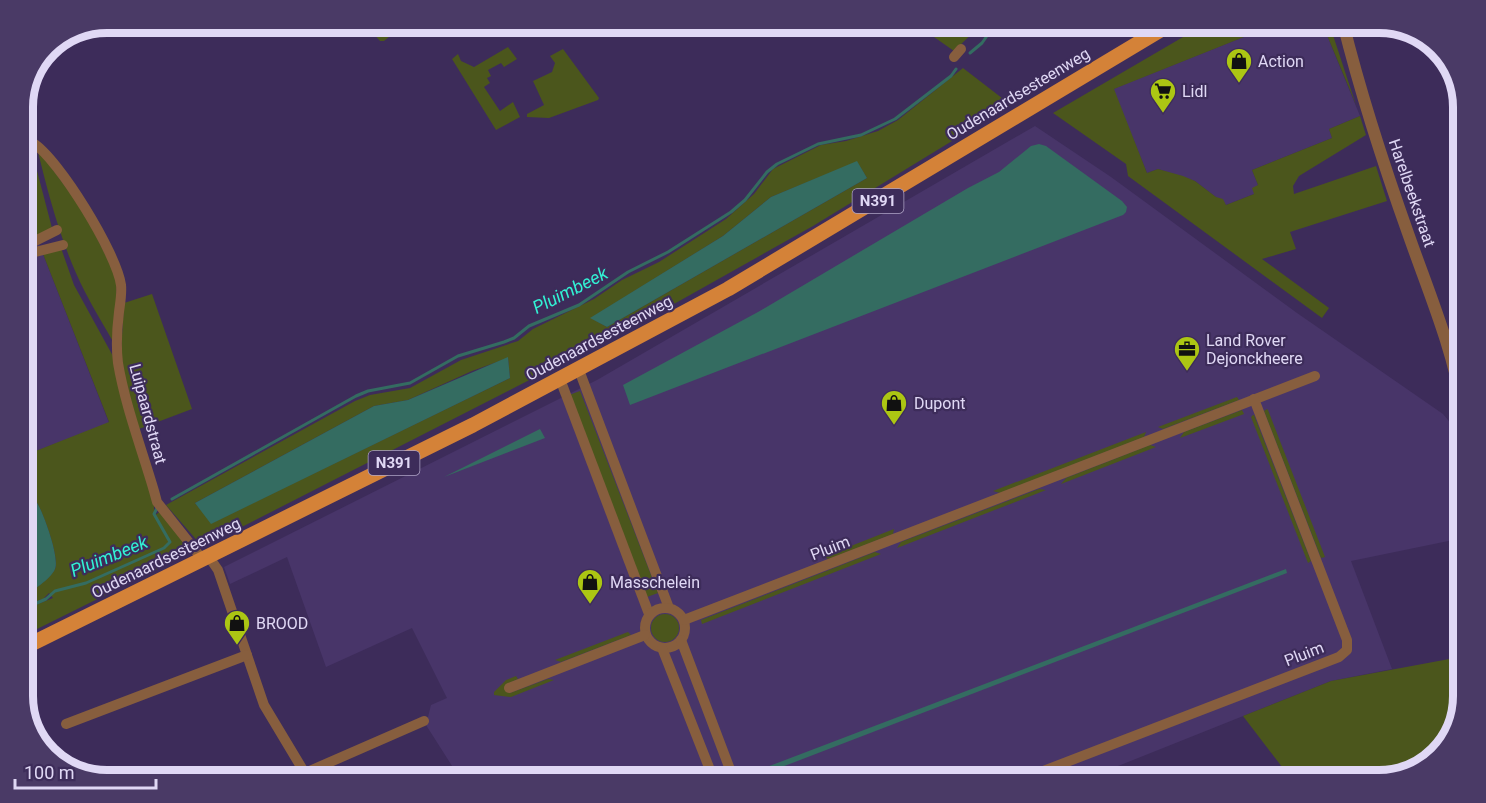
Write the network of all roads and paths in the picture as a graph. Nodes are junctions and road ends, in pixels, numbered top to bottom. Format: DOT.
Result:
graph roads {
  1 [pos="1154,33"];
  2 [pos="1345,33"];
  3 [pos="33,143"];
  4 [pos="57,230"];
  5 [pos="33,242"];
  6 [pos="63,245"];
  7 [pos="33,252"];
  8 [pos="1453,360"];
  9 [pos="579,370"];
  10 [pos="1315,376"];
  11 [pos="560,379"];
  12 [pos="1254,399"];
  13 [pos="206,558"];
  14 [pos="669,608"];
  15 [pos="649,614"];
  16 [pos="684,620"];
  17 [pos="645,634"];
  18 [pos="681,640"];
  19 [pos="33,643"];
  20 [pos="662,648"];
  21 [pos="247,655"];
  22 [pos="509,688"];
  23 [pos="424,721"];
  24 [pos="66,724"];
  25 [pos="303,770"];
  26 [pos="322,770"];
  27 [pos="710,770"];
  28 [pos="730,770"];
  29 [pos="1046,770"];
  1 -- 9 [label="main road, Oudenaardsesteenweg / N391"];
  2 -- 8 [label="street, Harelbeekstraat"];
  3 -- 13 [label="street, Luipaardstraat"];
  4 -- 5 [label="street"];
  6 -- 7 [label="street"];
  9 -- 11 [label="main road, Oudenaardsesteenweg / N391"];
  9 -- 14 [label="street"];
  10 -- 12 [label="street, Pluim"];
  11 -- 13 [label="main road, Oudenaardsesteenweg / N391"];
  11 -- 15 [label="street"];
  12 -- 16 [label="street, Pluim"];
  12 -- 29 [label="street, Pluim"];
  13 -- 19 [label="main road, Oudenaardsesteenweg / N391"];
  13 -- 21 [label="street, Luipaardstraat"];
  14 -- 15 [label="street"];
  14 -- 16 [label="street"];
  15 -- 17 [label="street"];
  16 -- 18 [label="street"];
  17 -- 20 [label="street"];
  17 -- 22 [label="street"];
  18 -- 20 [label="street"];
  18 -- 28 [label="street"];
  20 -- 27 [label="street"];
  21 -- 24 [label="street"];
  21 -- 25 [label="street, Luipaardstraat"];
  23 -- 26 [label="street, Luipaardstraat"];
}
